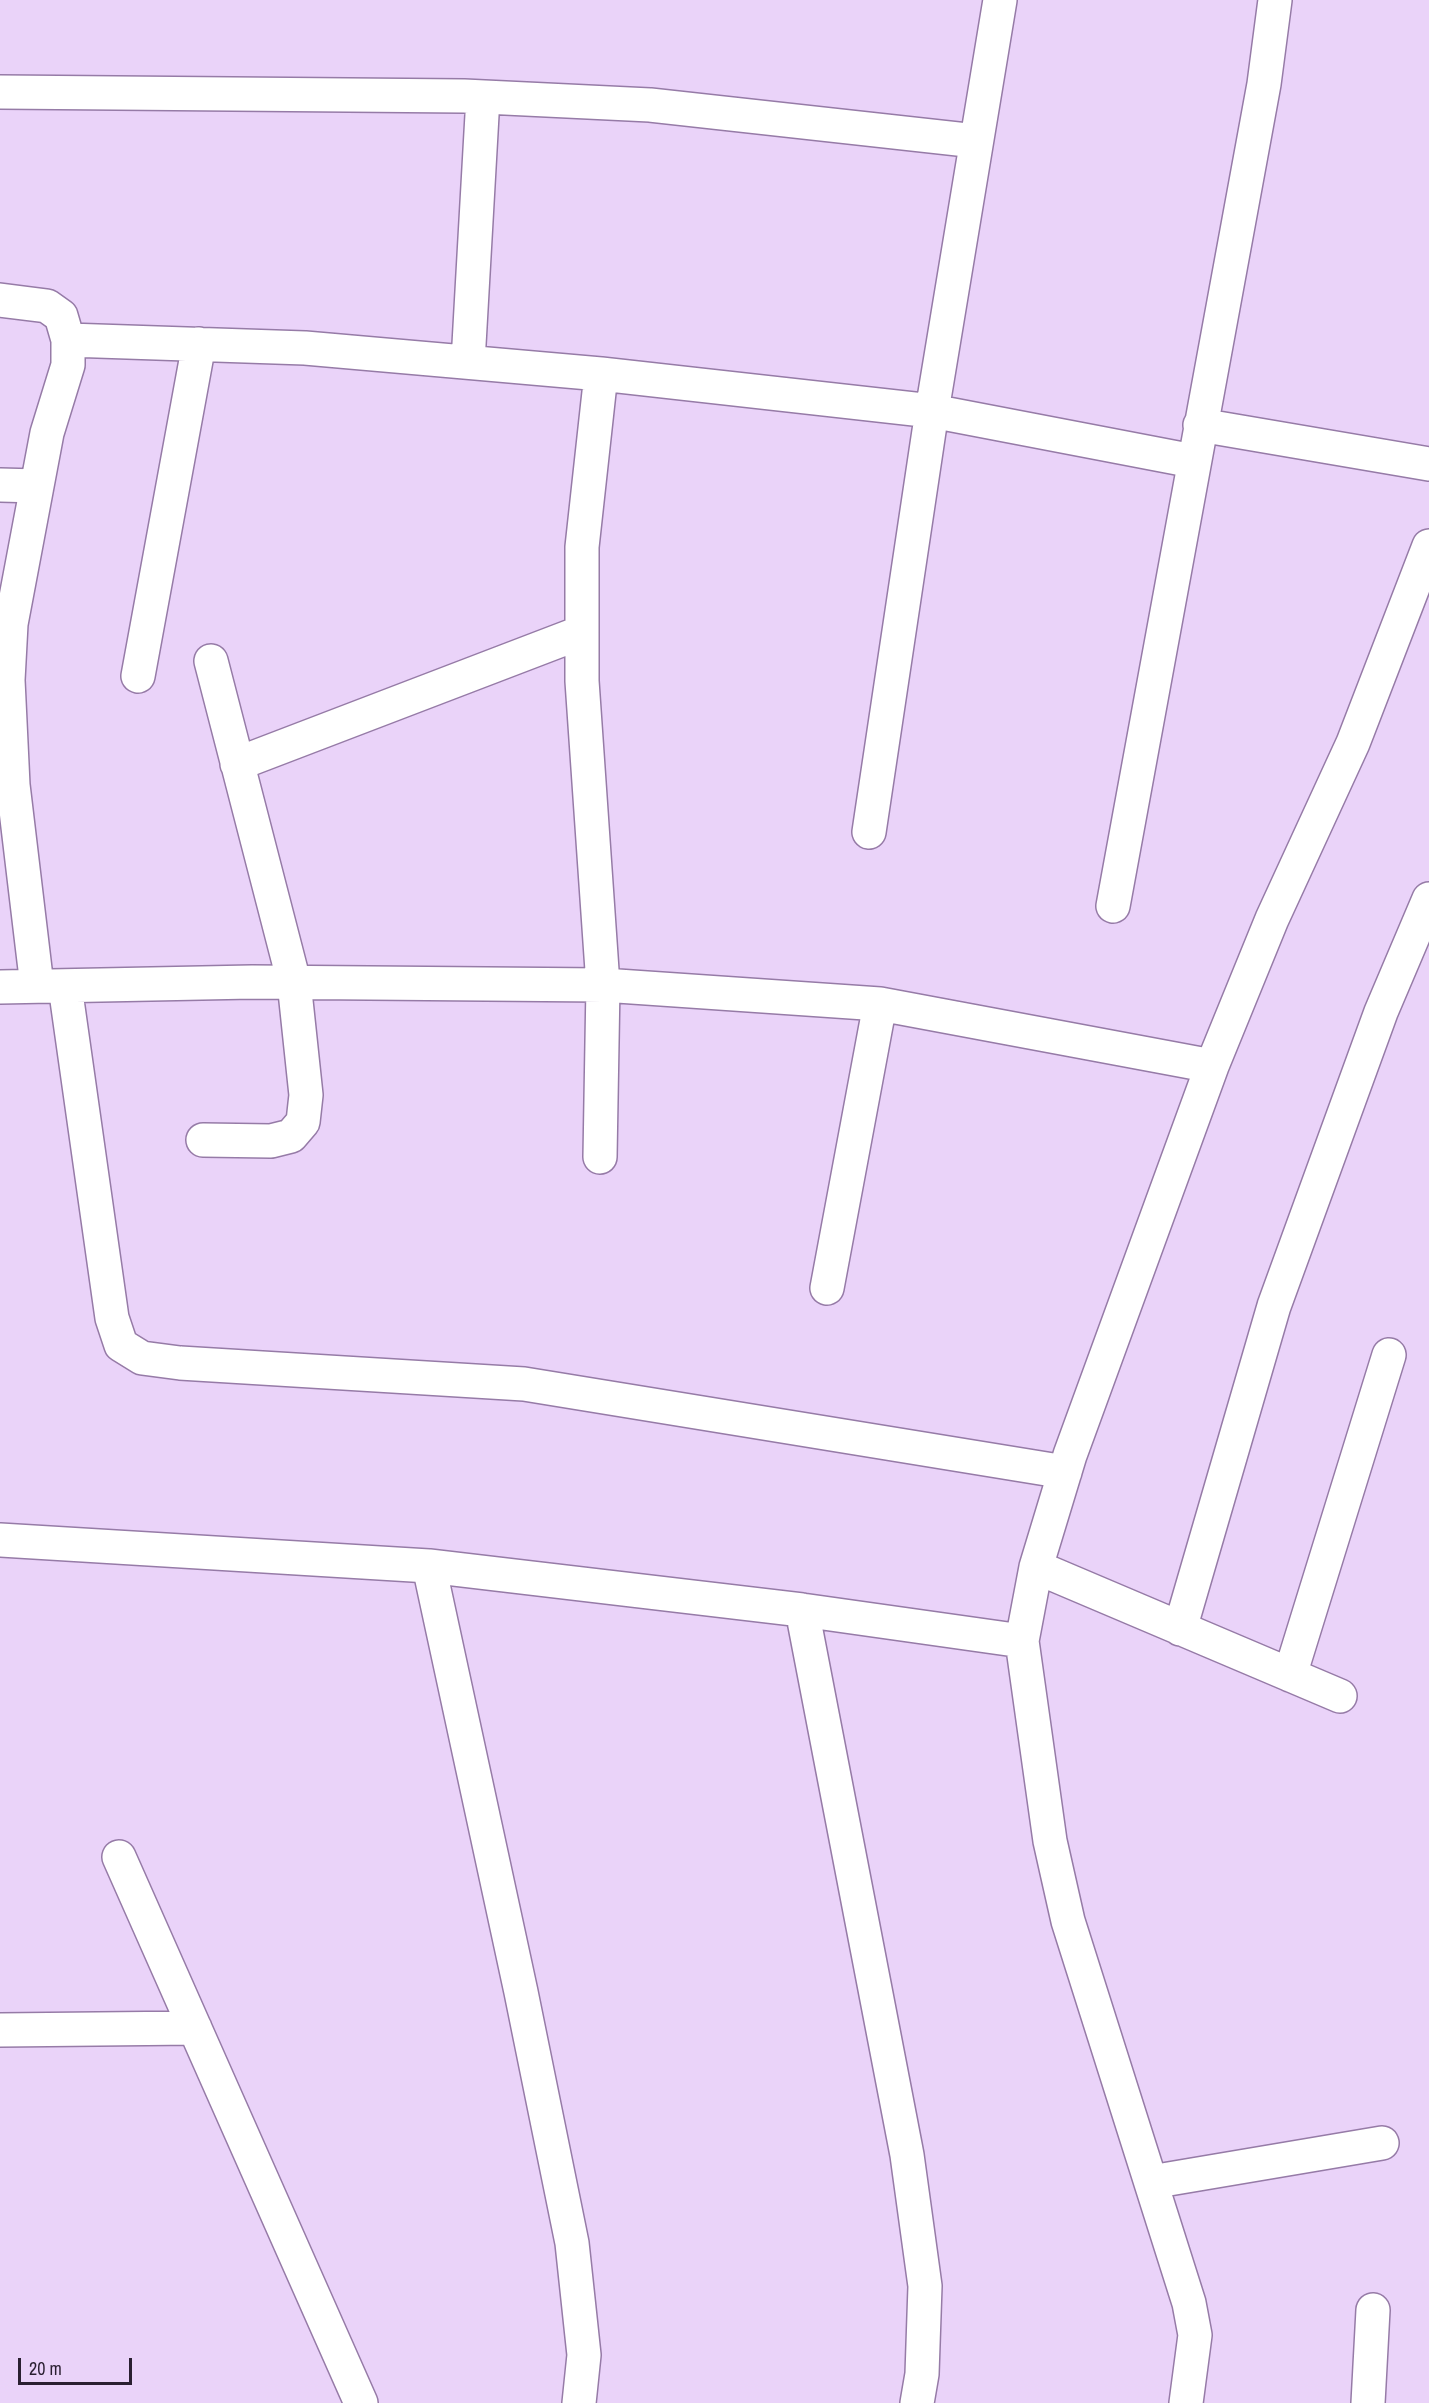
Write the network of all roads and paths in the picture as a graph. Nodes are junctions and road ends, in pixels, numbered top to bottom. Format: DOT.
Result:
graph roads {
  1 [pos="1000,0"];
  2 [pos="1275,0"];
  3 [pos="0,92"];
  4 [pos="483,97"];
  5 [pos="976,141"];
  6 [pos="0,300"];
  7 [pos="68,340"];
  8 [pos="199,344"];
  9 [pos="468,362"];
  10 [pos="602,374"];
  11 [pos="932,411"];
  12 [pos="1200,425"];
  13 [pos="1193,461"];
  14 [pos="1429,464"];
  15 [pos="0,485"];
  16 [pos="37,486"];
  17 [pos="1429,546"];
  18 [pos="582,632"];
  19 [pos="5,638"];
  20 [pos="211,662"];
  21 [pos="138,675"];
  22 [pos="237,764"];
  23 [pos="869,832"];
  24 [pos="10,851"];
  25 [pos="1429,899"];
  26 [pos="1113,906"];
  27 [pos="294,982"];
  28 [pos="603,985"];
  29 [pos="51,986"];
  30 [pos="0,987"];
  31 [pos="880,1004"];
  32 [pos="1212,1066"];
  33 [pos="203,1140"];
  34 [pos="600,1157"];
  35 [pos="827,1288"];
  36 [pos="1389,1355"];
  37 [pos="1065,1472"];
  38 [pos="0,1540"];
  39 [pos="429,1566"];
  40 [pos="1036,1567"];
  41 [pos="802,1610"];
  42 [pos="1180,1629"];
  43 [pos="1022,1641"];
  44 [pos="1290,1675"];
  45 [pos="1340,1696"];
  46 [pos="119,1857"];
  47 [pos="195,2028"];
  48 [pos="0,2030"];
  49 [pos="1382,2143"];
  50 [pos="1150,2182"];
  51 [pos="1373,2310"];
  52 [pos="361,2403"];
  53 [pos="579,2403"];
  54 [pos="917,2403"];
  55 [pos="1186,2403"];
  56 [pos="1368,2403"];
  1 -- 5 [label="street"];
  2 -- 12 [label="street"];
  3 -- 4 [label="street"];
  4 -- 5 [label="street"];
  4 -- 9 [label="street"];
  5 -- 11 [label="street"];
  6 -- 7 [label="street"];
  7 -- 8 [label="street"];
  7 -- 16 [label="street"];
  8 -- 9 [label="street"];
  8 -- 21 [label="street"];
  9 -- 10 [label="street"];
  10 -- 11 [label="street"];
  10 -- 18 [label="street"];
  11 -- 13 [label="street"];
  11 -- 23 [label="street"];
  12 -- 13 [label="street"];
  12 -- 14 [label="street"];
  13 -- 26 [label="street"];
  15 -- 16 [label="street"];
  16 -- 19 [label="street"];
  17 -- 32 [label="street"];
  18 -- 22 [label="street"];
  18 -- 28 [label="street"];
  19 -- 24 [label="street"];
  20 -- 22 [label="street"];
  22 -- 27 [label="street"];
  24 -- 29 [label="street"];
  25 -- 42 [label="street"];
  27 -- 28 [label="street"];
  27 -- 29 [label="street"];
  27 -- 33 [label="street"];
  28 -- 31 [label="street"];
  28 -- 34 [label="street"];
  29 -- 30 [label="street"];
  29 -- 37 [label="street"];
  31 -- 32 [label="street"];
  31 -- 35 [label="street"];
  32 -- 37 [label="street"];
  36 -- 44 [label="street"];
  37 -- 40 [label="street"];
  38 -- 39 [label="street"];
  39 -- 41 [label="street"];
  39 -- 53 [label="street"];
  40 -- 42 [label="street"];
  40 -- 43 [label="street"];
  41 -- 43 [label="street"];
  41 -- 54 [label="street"];
  42 -- 44 [label="street"];
  43 -- 50 [label="street"];
  44 -- 45 [label="street"];
  46 -- 47 [label="street"];
  47 -- 48 [label="street"];
  47 -- 52 [label="street"];
  49 -- 50 [label="street"];
  50 -- 55 [label="street"];
  51 -- 56 [label="street"];
}
